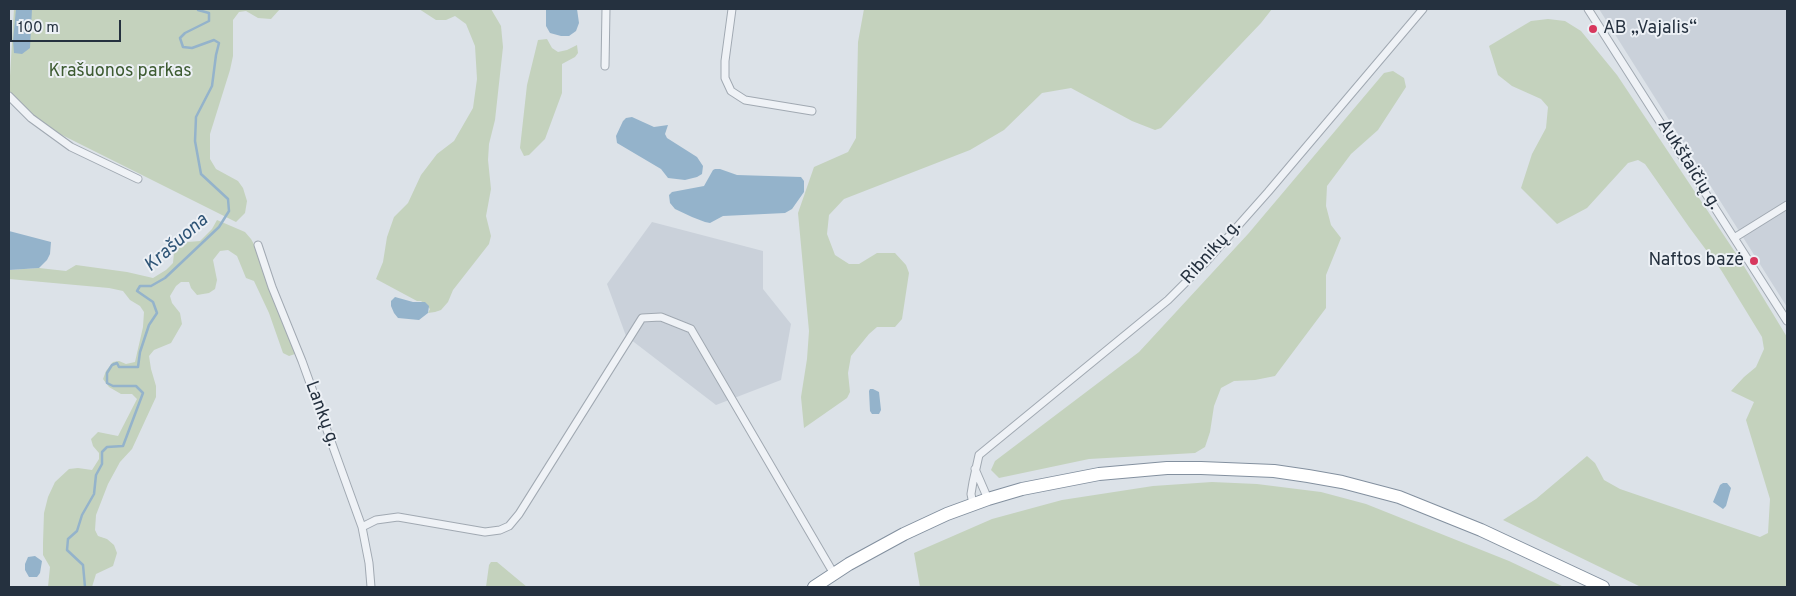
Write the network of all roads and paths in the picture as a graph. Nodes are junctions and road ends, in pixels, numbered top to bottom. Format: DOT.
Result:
graph roads {
  1 [pos="606,9"];
  2 [pos="732,9"];
  3 [pos="1423,9"];
  4 [pos="1588,9"];
  5 [pos="605,66"];
  6 [pos="9,96"];
  7 [pos="812,111"];
  8 [pos="138,179"];
  9 [pos="1787,205"];
  10 [pos="1734,238"];
  11 [pos="258,245"];
  12 [pos="1787,321"];
  13 [pos="975,468"];
  14 [pos="988,499"];
  15 [pos="973,504"];
  16 [pos="362,527"];
  17 [pos="834,574"];
  18 [pos="372,587"];
  19 [pos="814,587"];
  20 [pos="1603,587"];
  1 -- 5 [label="street"];
  2 -- 7 [label="street"];
  3 -- 13 [label="street, Ribnikų g."];
  4 -- 10 [label="street, Aukštaičių g."];
  6 -- 8 [label="street"];
  9 -- 10 [label="street"];
  10 -- 12 [label="street, Aukštaičių g."];
  11 -- 16 [label="street, Lankų g."];
  13 -- 14 [label="street"];
  13 -- 15 [label="street"];
  14 -- 15 [label="highway"];
  14 -- 20 [label="highway"];
  15 -- 17 [label="highway"];
  16 -- 17 [label="street"];
  16 -- 18 [label="street, Lankų g."];
  17 -- 19 [label="highway"];
}
